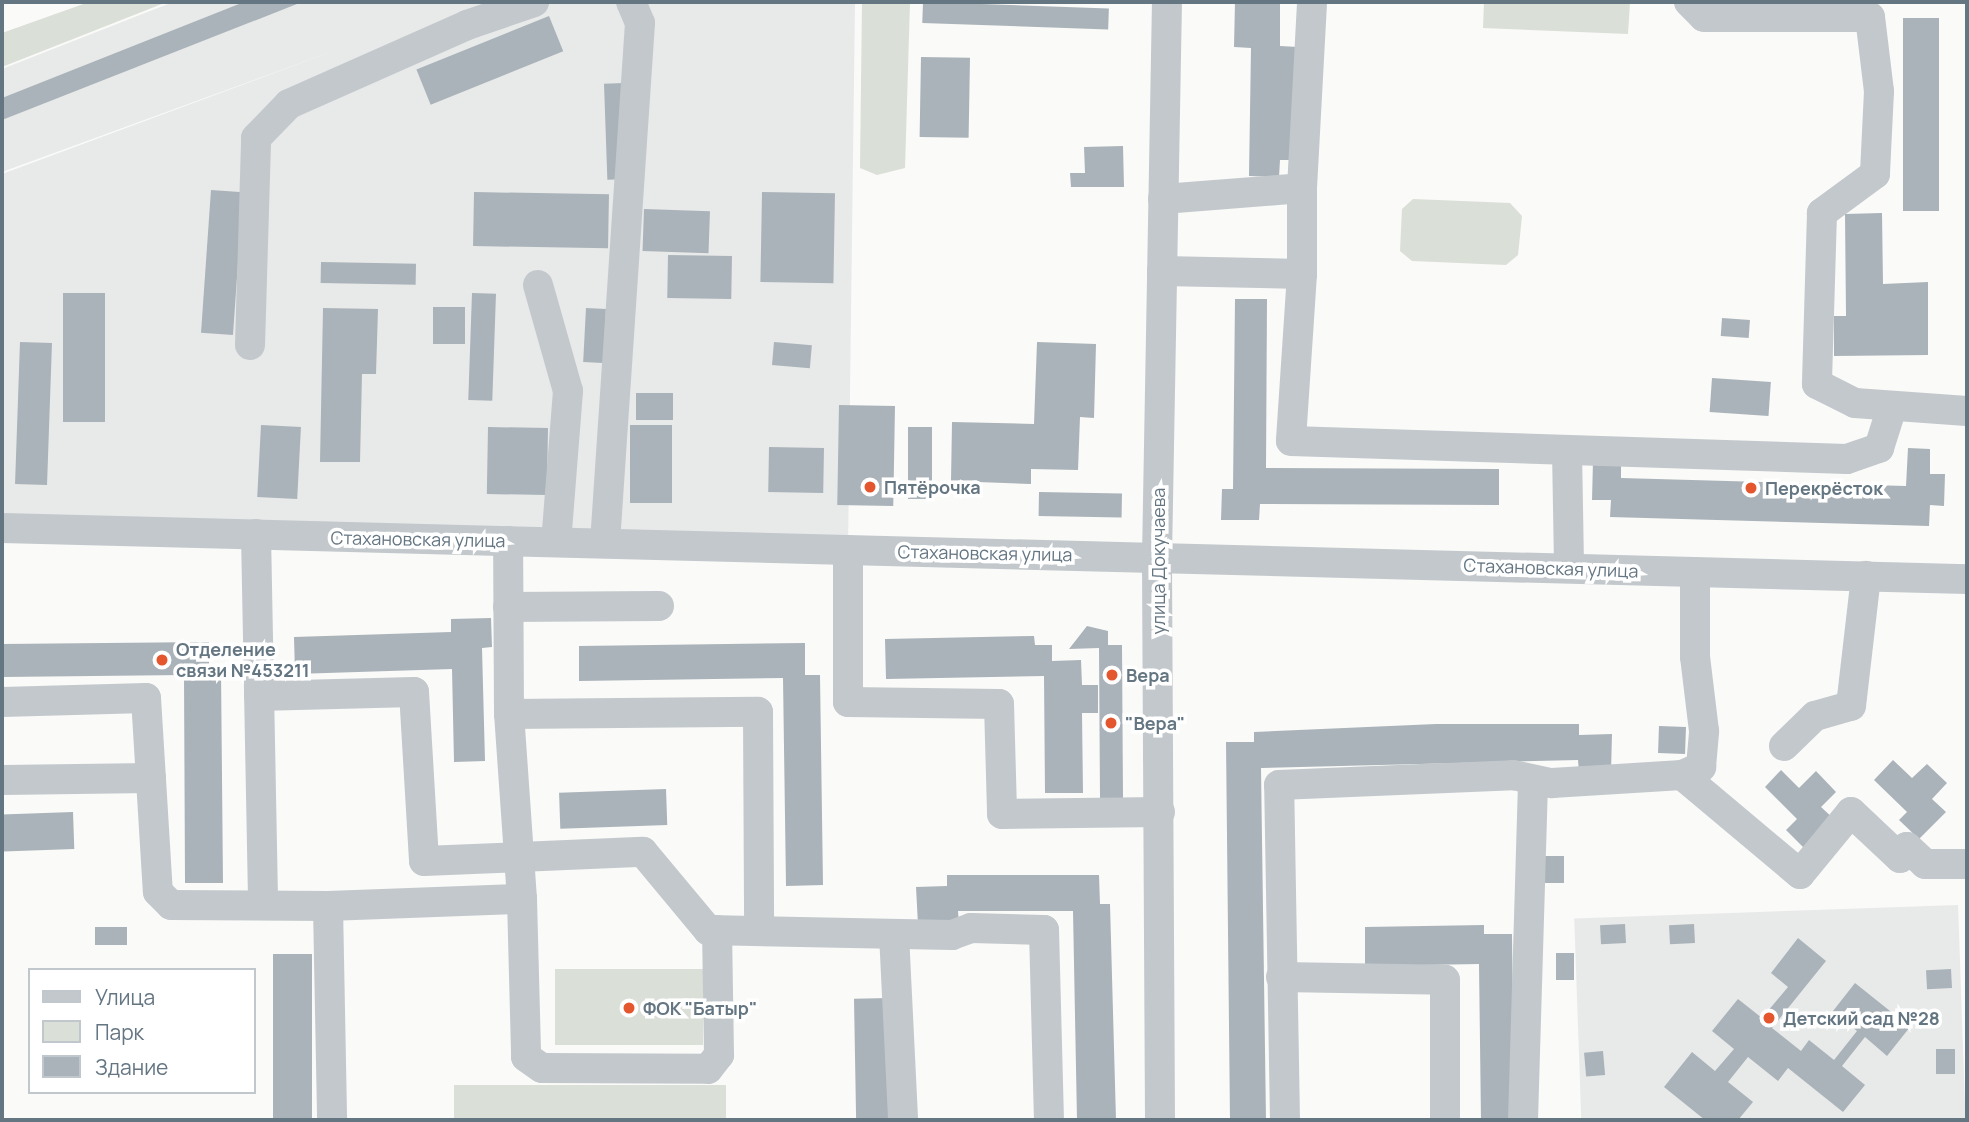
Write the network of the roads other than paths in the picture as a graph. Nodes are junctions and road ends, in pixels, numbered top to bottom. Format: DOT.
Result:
graph roads {
  1 [pos="534,2"];
  2 [pos="631,2"];
  3 [pos="1167,2"];
  4 [pos="1312,2"];
  5 [pos="1689,2"];
  6 [pos="1302,188"];
  7 [pos="1163,199"];
  8 [pos="1162,271"];
  9 [pos="1302,274"];
  10 [pos="538,285"];
  11 [pos="250,345"];
  12 [pos="1892,407"];
  13 [pos="1967,411"];
  14 [pos="1567,450"];
  15 [pos="2,528"];
  16 [pos="256,534"];
  17 [pos="508,541"];
  18 [pos="556,542"];
  19 [pos="605,543"];
  20 [pos="849,550"];
  21 [pos="1157,557"];
  22 [pos="1569,568"];
  23 [pos="1695,572"];
  24 [pos="1866,576"];
  25 [pos="1967,579"];
  26 [pos="659,606"];
  27 [pos="508,607"];
  28 [pos="259,696"];
  29 [pos="2,702"];
  30 [pos="509,714"];
  31 [pos="1784,746"];
  32 [pos="1682,775"];
  33 [pos="151,778"];
  34 [pos="2,780"];
  35 [pos="1533,780"];
  36 [pos="1160,812"];
  37 [pos="518,858"];
  38 [pos="1967,864"];
  39 [pos="522,899"];
  40 [pos="263,905"];
  41 [pos="328,906"];
  42 [pos="717,930"];
  43 [pos="759,931"];
  44 [pos="894,934"];
  45 [pos="1281,977"];
  46 [pos="331,1120"];
  47 [pos="903,1120"];
  48 [pos="1049,1120"];
  49 [pos="1160,1120"];
  50 [pos="1284,1120"];
  51 [pos="1446,1120"];
  52 [pos="1523,1120"];
  1 -- 11 [label="street"];
  2 -- 19 [label="street"];
  3 -- 7 [label="street, улица Докучаева"];
  4 -- 6 [label="street"];
  5 -- 12 [label="street"];
  6 -- 7 [label="street"];
  6 -- 9 [label="street"];
  7 -- 8 [label="street, улица Докучаева"];
  8 -- 9 [label="street"];
  8 -- 21 [label="street, улица Докучаева"];
  9 -- 14 [label="street"];
  10 -- 18 [label="street"];
  12 -- 13 [label="street"];
  12 -- 14 [label="street"];
  14 -- 22 [label="street"];
  15 -- 16 [label="street, Стахановская улица"];
  16 -- 17 [label="street, Стахановская улица"];
  16 -- 28 [label="street"];
  17 -- 18 [label="street, Стахановская улица"];
  17 -- 27 [label="street"];
  18 -- 19 [label="street, Стахановская улица"];
  19 -- 20 [label="street, Стахановская улица"];
  20 -- 21 [label="street, Стахановская улица"];
  20 -- 36 [label="street"];
  21 -- 22 [label="street, Стахановская улица"];
  21 -- 36 [label="street, улица Докучаева"];
  22 -- 23 [label="street, Стахановская улица"];
  23 -- 24 [label="street, Стахановская улица"];
  23 -- 32 [label="street"];
  24 -- 25 [label="street, Стахановская улица"];
  24 -- 31 [label="street"];
  26 -- 27 [label="street"];
  27 -- 30 [label="street"];
  28 -- 37 [label="street"];
  28 -- 40 [label="street"];
  29 -- 33 [label="street"];
  30 -- 37 [label="street"];
  30 -- 43 [label="street"];
  32 -- 35 [label="street"];
  32 -- 38 [label="street"];
  33 -- 34 [label="street"];
  33 -- 40 [label="street"];
  35 -- 45 [label="street"];
  35 -- 52 [label="street"];
  36 -- 49 [label="street, улица Докучаева"];
  37 -- 39 [label="street"];
  37 -- 42 [label="street"];
  39 -- 41 [label="street"];
  39 -- 42 [label="street"];
  40 -- 41 [label="street"];
  41 -- 46 [label="street"];
  42 -- 43 [label="street"];
  43 -- 44 [label="street"];
  44 -- 47 [label="street"];
  44 -- 48 [label="street"];
  45 -- 50 [label="street"];
  45 -- 51 [label="street"];
}
